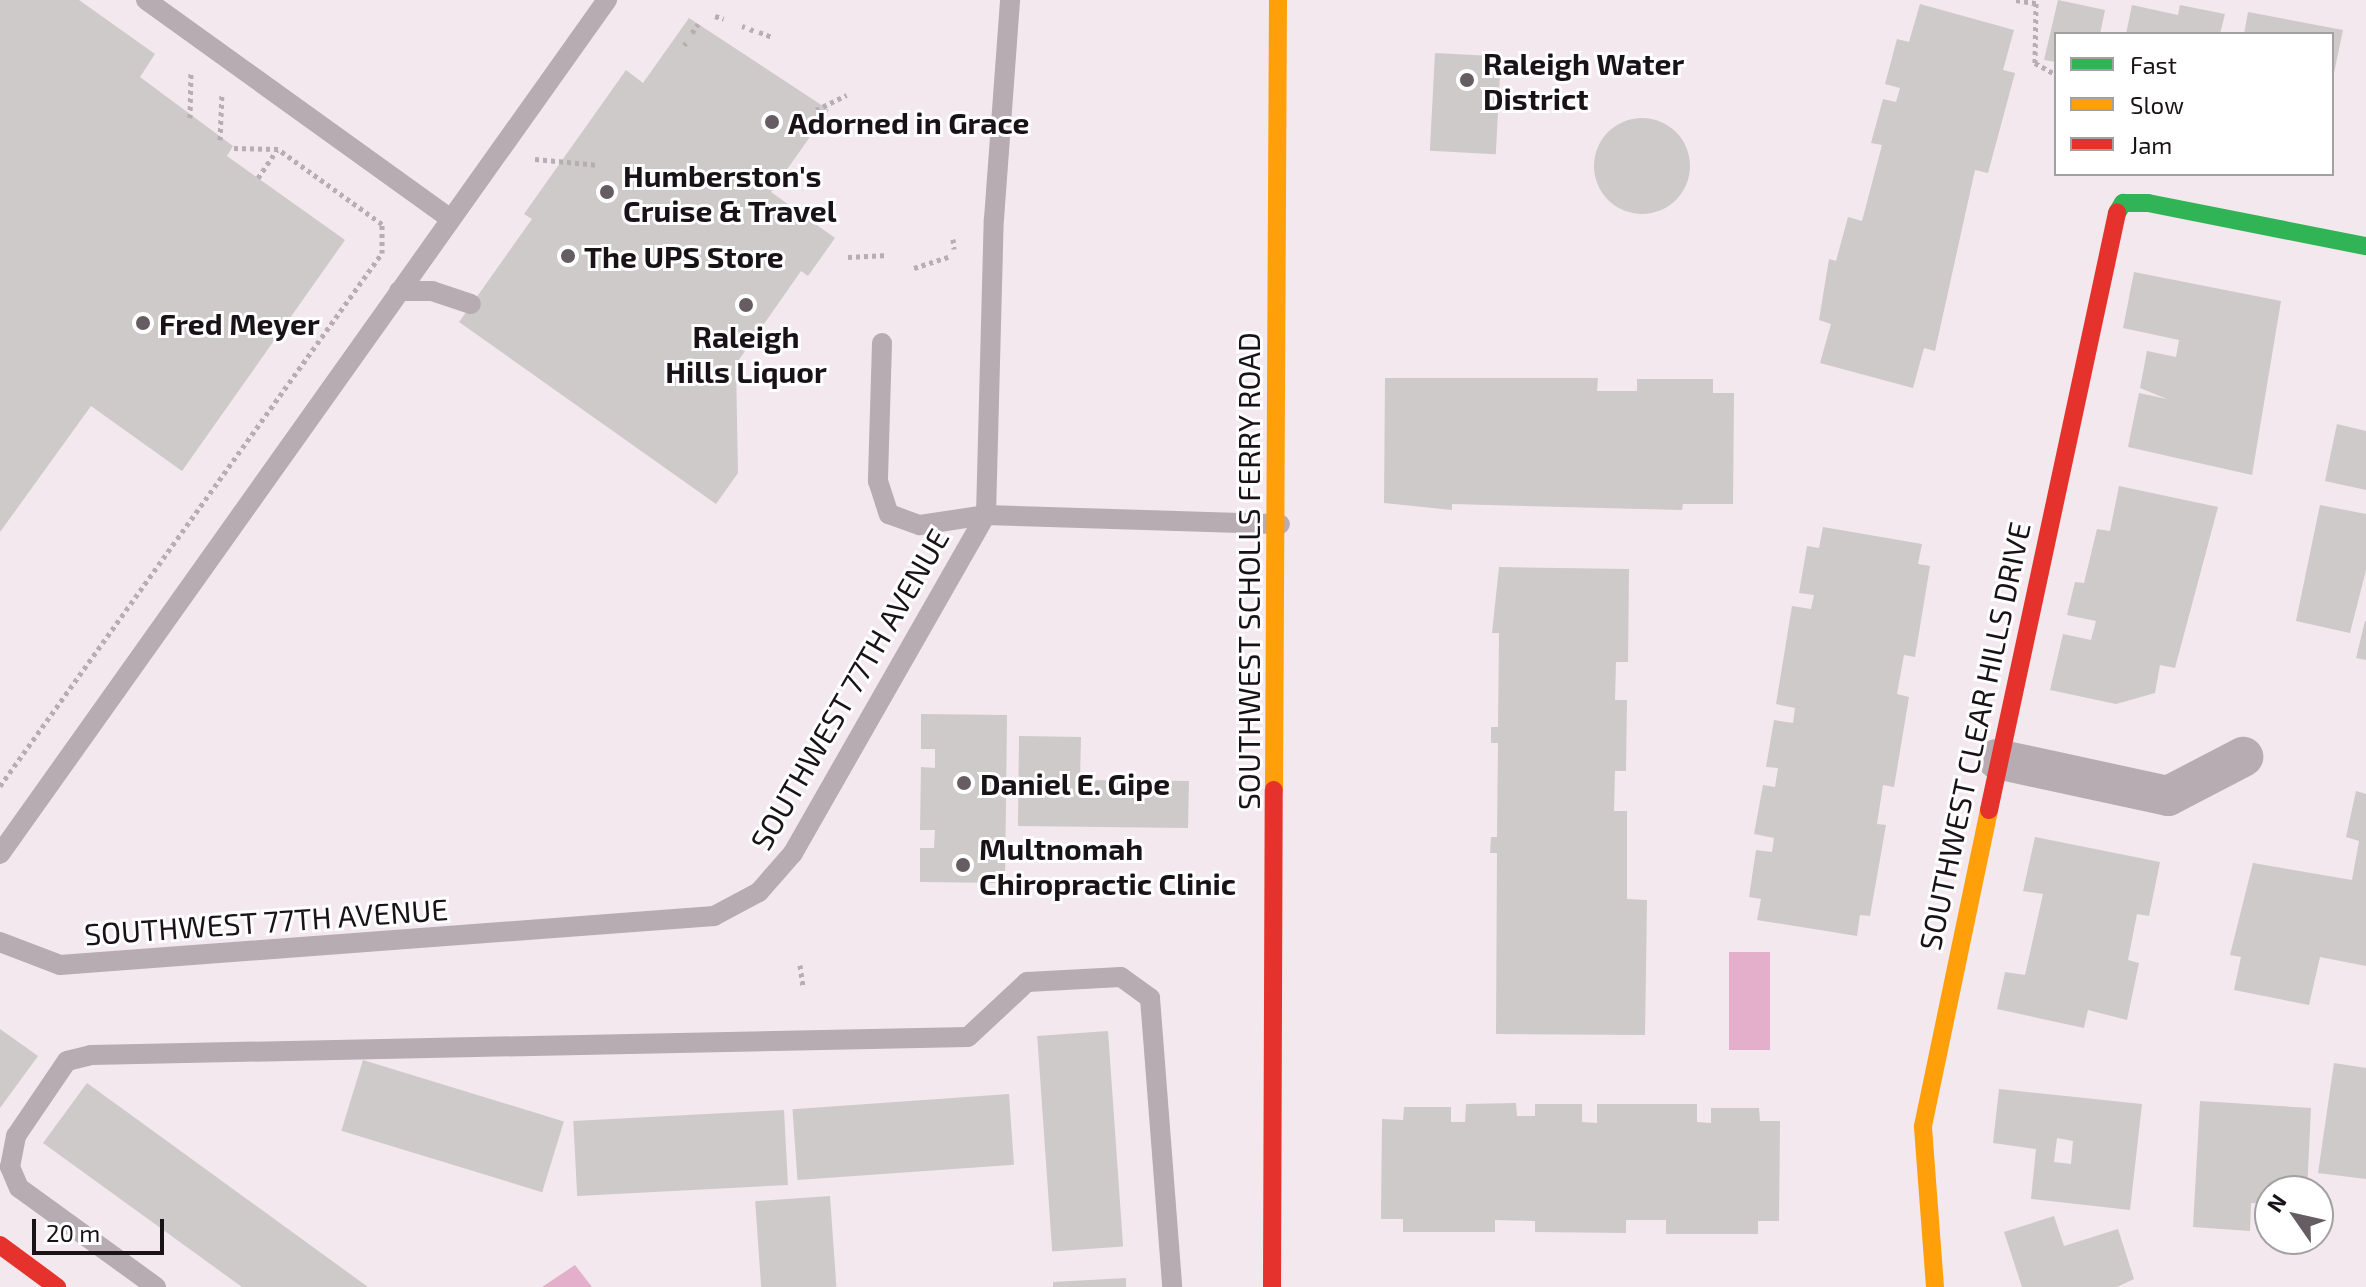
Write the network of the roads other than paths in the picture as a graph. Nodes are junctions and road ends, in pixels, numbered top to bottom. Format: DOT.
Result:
graph roads {
  1 [pos="146,0"];
  2 [pos="607,0"];
  3 [pos="1010,0"];
  4 [pos="1278,0"];
  5 [pos="451,219"];
  6 [pos="2366,246"];
  7 [pos="399,291"];
  8 [pos="471,304"];
  9 [pos="882,343"];
  10 [pos="986,515"];
  11 [pos="1280,524"];
  12 [pos="2243,757"];
  13 [pos="1997,759"];
  14 [pos="0,854"];
  15 [pos="0,942"];
  16 [pos="0,1245"];
  17 [pos="57,1287"];
  18 [pos="156,1287"];
  19 [pos="1172,1287"];
  20 [pos="1272,1287"];
  21 [pos="1935,1287"];
  1 -- 5 [label="lane"];
  2 -- 5 [label="lane"];
  3 -- 10 [label="lane"];
  4 -- 11 [label="street, SOUTHWEST SCHOLLS FERRY ROAD"];
  5 -- 7 [label="lane"];
  6 -- 13 [label="street, SOUTHWEST CLEAR HILLS DRIVE"];
  7 -- 8 [label="lane"];
  7 -- 14 [label="lane"];
  9 -- 10 [label="lane"];
  10 -- 11 [label="lane, SOUTHWEST 77TH AVENUE"];
  10 -- 15 [label="lane, SOUTHWEST 77TH AVENUE"];
  11 -- 20 [label="street, SOUTHWEST SCHOLLS FERRY ROAD"];
  12 -- 13 [label="street"];
  13 -- 21 [label="street, SOUTHWEST CLEAR HILLS DRIVE"];
  16 -- 17 [label="street"];
  18 -- 19 [label="lane"];
}
